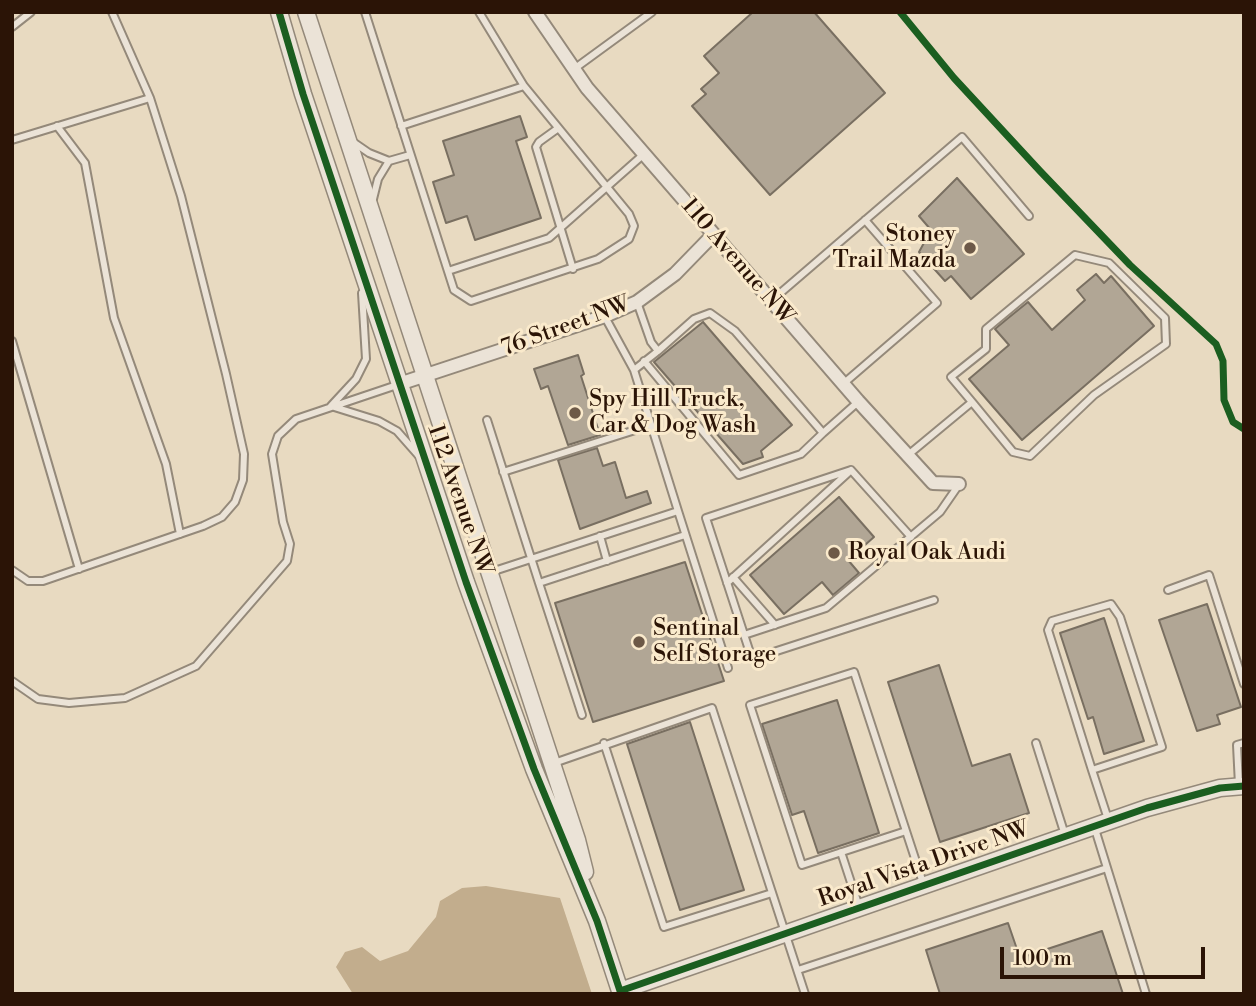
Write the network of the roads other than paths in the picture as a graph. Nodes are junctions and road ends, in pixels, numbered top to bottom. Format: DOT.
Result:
graph roads {
  1 [pos="31,12"];
  2 [pos="112,12"];
  3 [pos="279,12"];
  4 [pos="306,12"];
  5 [pos="365,12"];
  6 [pos="479,12"];
  7 [pos="535,12"];
  8 [pos="652,12"];
  9 [pos="12,27"];
  10 [pos="573,70"];
  11 [pos="524,86"];
  12 [pos="149,98"];
  13 [pos="57,126"];
  14 [pos="401,126"];
  15 [pos="557,129"];
  16 [pos="347,138"];
  17 [pos="12,140"];
  18 [pos="644,154"];
  19 [pos="410,155"];
  20 [pos="389,161"];
  21 [pos="605,188"];
  22 [pos="370,212"];
  23 [pos="1029,216"];
  24 [pos="865,220"];
  25 [pos="561,228"];
  26 [pos="712,236"];
  27 [pos="359,262"];
  28 [pos="573,269"];
  29 [pos="448,271"];
  30 [pos="771,301"];
  31 [pos="636,302"];
  32 [pos="605,316"];
  33 [pos="12,341"];
  34 [pos="658,351"];
  35 [pos="645,361"];
  36 [pos="634,370"];
  37 [pos="425,376"];
  38 [pos="399,384"];
  39 [pos="843,384"];
  40 [pos="858,401"];
  41 [pos="972,402"];
  42 [pos="331,406"];
  43 [pos="486,420"];
  44 [pos="650,425"];
  45 [pos="823,433"];
  46 [pos="908,455"];
  47 [pos="425,463"];
  48 [pos="851,470"];
  49 [pos="503,472"];
  50 [pos="960,484"];
  51 [pos="678,511"];
  52 [pos="180,534"];
  53 [pos="685,535"];
  54 [pos="600,536"];
  55 [pos="911,537"];
  56 [pos="532,558"];
  57 [pos="607,561"];
  58 [pos="79,569"];
  59 [pos="12,570"];
  60 [pos="489,573"];
  61 [pos="733,577"];
  62 [pos="539,583"];
  63 [pos="727,583"];
  64 [pos="1168,590"];
  65 [pos="934,600"];
  66 [pos="775,625"];
  67 [pos="744,635"];
  68 [pos="728,668"];
  69 [pos="12,681"];
  70 [pos="1244,684"];
  71 [pos="582,715"];
  72 [pos="604,743"];
  73 [pos="1036,743"];
  74 [pos="1244,743"];
  75 [pos="552,763"];
  76 [pos="1092,771"];
  77 [pos="1241,787"];
  78 [pos="1101,824"];
  79 [pos="906,831"];
  80 [pos="1065,835"];
  81 [pos="841,852"];
  82 [pos="1107,868"];
  83 [pos="924,886"];
  84 [pos="772,893"];
  85 [pos="860,908"];
  86 [pos="597,921"];
  87 [pos="786,933"];
  88 [pos="797,970"];
  89 [pos="620,993"];
  90 [pos="805,994"];
  91 [pos="1146,994"];
  1 -- 9 [label="lane"];
  2 -- 12 [label="lane"];
  3 -- 27 [label="street, 112 Avenue NW"];
  4 -- 16 [label="street, 112 Avenue NW"];
  5 -- 14 [label="lane"];
  6 -- 11 [label="lane"];
  7 -- 10 [label="street, 110 Avenue NW"];
  8 -- 10 [label="lane"];
  10 -- 18 [label="street, 110 Avenue NW"];
  11 -- 14 [label="lane"];
  11 -- 15 [label="lane"];
  12 -- 13 [label="lane"];
  12 -- 52 [label="lane"];
  13 -- 17 [label="lane"];
  13 -- 52 [label="lane"];
  14 -- 19 [label="lane"];
  15 -- 21 [label="lane"];
  15 -- 25 [label="lane"];
  16 -- 20 [label="lane"];
  16 -- 22 [label="street, 112 Avenue NW"];
  18 -- 21 [label="lane"];
  18 -- 26 [label="street, 110 Avenue NW"];
  19 -- 20 [label="lane"];
  19 -- 29 [label="lane"];
  20 -- 22 [label="lane"];
  21 -- 25 [label="lane"];
  21 -- 28 [label="lane"];
  22 -- 37 [label="street, 112 Avenue NW"];
  23 -- 24 [label="lane"];
  24 -- 30 [label="lane"];
  24 -- 39 [label="lane"];
  25 -- 28 [label="lane"];
  25 -- 29 [label="lane"];
  26 -- 30 [label="street, 110 Avenue NW"];
  26 -- 31 [label="street, 76 Street NW"];
  27 -- 38 [label="street, 112 Avenue NW"];
  27 -- 42 [label="lane"];
  28 -- 29 [label="lane"];
  30 -- 39 [label="street, 110 Avenue NW"];
  31 -- 32 [label="street, 76 Street NW"];
  31 -- 34 [label="lane"];
  32 -- 36 [label="lane"];
  32 -- 37 [label="street, 76 Street NW"];
  33 -- 58 [label="lane"];
  34 -- 35 [label="lane"];
  34 -- 45 [label="lane"];
  35 -- 36 [label="lane"];
  35 -- 45 [label="lane"];
  36 -- 44 [label="lane"];
  37 -- 38 [label="street, 76 Street NW"];
  37 -- 60 [label="street, 112 Avenue NW"];
  38 -- 42 [label="lane"];
  38 -- 47 [label="street, 112 Avenue NW"];
  39 -- 40 [label="street, 110 Avenue NW"];
  40 -- 45 [label="lane"];
  40 -- 46 [label="street, 110 Avenue NW"];
  41 -- 41 [label="lane"];
  41 -- 46 [label="lane"];
  42 -- 47 [label="lane"];
  42 -- 69 [label="lane"];
  43 -- 49 [label="lane"];
  44 -- 49 [label="lane"];
  44 -- 51 [label="lane"];
  46 -- 50 [label="street, 110 Avenue NW"];
  47 -- 86 [label="street, 112 Avenue NW"];
  48 -- 55 [label="lane"];
  48 -- 61 [label="lane"];
  48 -- 63 [label="lane"];
  49 -- 56 [label="lane"];
  50 -- 55 [label="lane"];
  51 -- 53 [label="lane"];
  51 -- 54 [label="lane"];
  52 -- 58 [label="lane"];
  53 -- 57 [label="lane"];
  53 -- 68 [label="lane"];
  54 -- 56 [label="lane"];
  54 -- 57 [label="lane"];
  55 -- 66 [label="lane"];
  56 -- 60 [label="lane"];
  56 -- 62 [label="lane"];
  57 -- 62 [label="lane"];
  58 -- 59 [label="lane"];
  60 -- 75 [label="street, 112 Avenue NW"];
  61 -- 63 [label="lane"];
  61 -- 66 [label="lane"];
  62 -- 71 [label="lane"];
  63 -- 67 [label="lane"];
  64 -- 70 [label="lane"];
  65 -- 67 [label="lane"];
  66 -- 67 [label="lane"];
  72 -- 75 [label="lane"];
  72 -- 84 [label="lane"];
  72 -- 84 [label="lane"];
  73 -- 80 [label="lane"];
  74 -- 77 [label="lane"];
  75 -- 86 [label="street, 112 Avenue NW"];
  76 -- 76 [label="lane"];
  76 -- 78 [label="lane"];
  77 -- 78 [label="street, Royal Vista Drive NW"];
  78 -- 80 [label="street, Royal Vista Drive NW"];
  78 -- 82 [label="lane"];
  79 -- 81 [label="lane"];
  79 -- 81 [label="lane"];
  79 -- 83 [label="lane"];
  80 -- 83 [label="street, Royal Vista Drive NW"];
  81 -- 85 [label="lane"];
  82 -- 88 [label="lane"];
  82 -- 91 [label="lane"];
  83 -- 85 [label="street, Royal Vista Drive NW"];
  84 -- 87 [label="lane"];
  85 -- 87 [label="street, Royal Vista Drive NW"];
  86 -- 89 [label="street, 112 Avenue NW"];
  87 -- 88 [label="lane"];
  87 -- 89 [label="street, Royal Vista Drive NW"];
  88 -- 90 [label="lane"];
}
